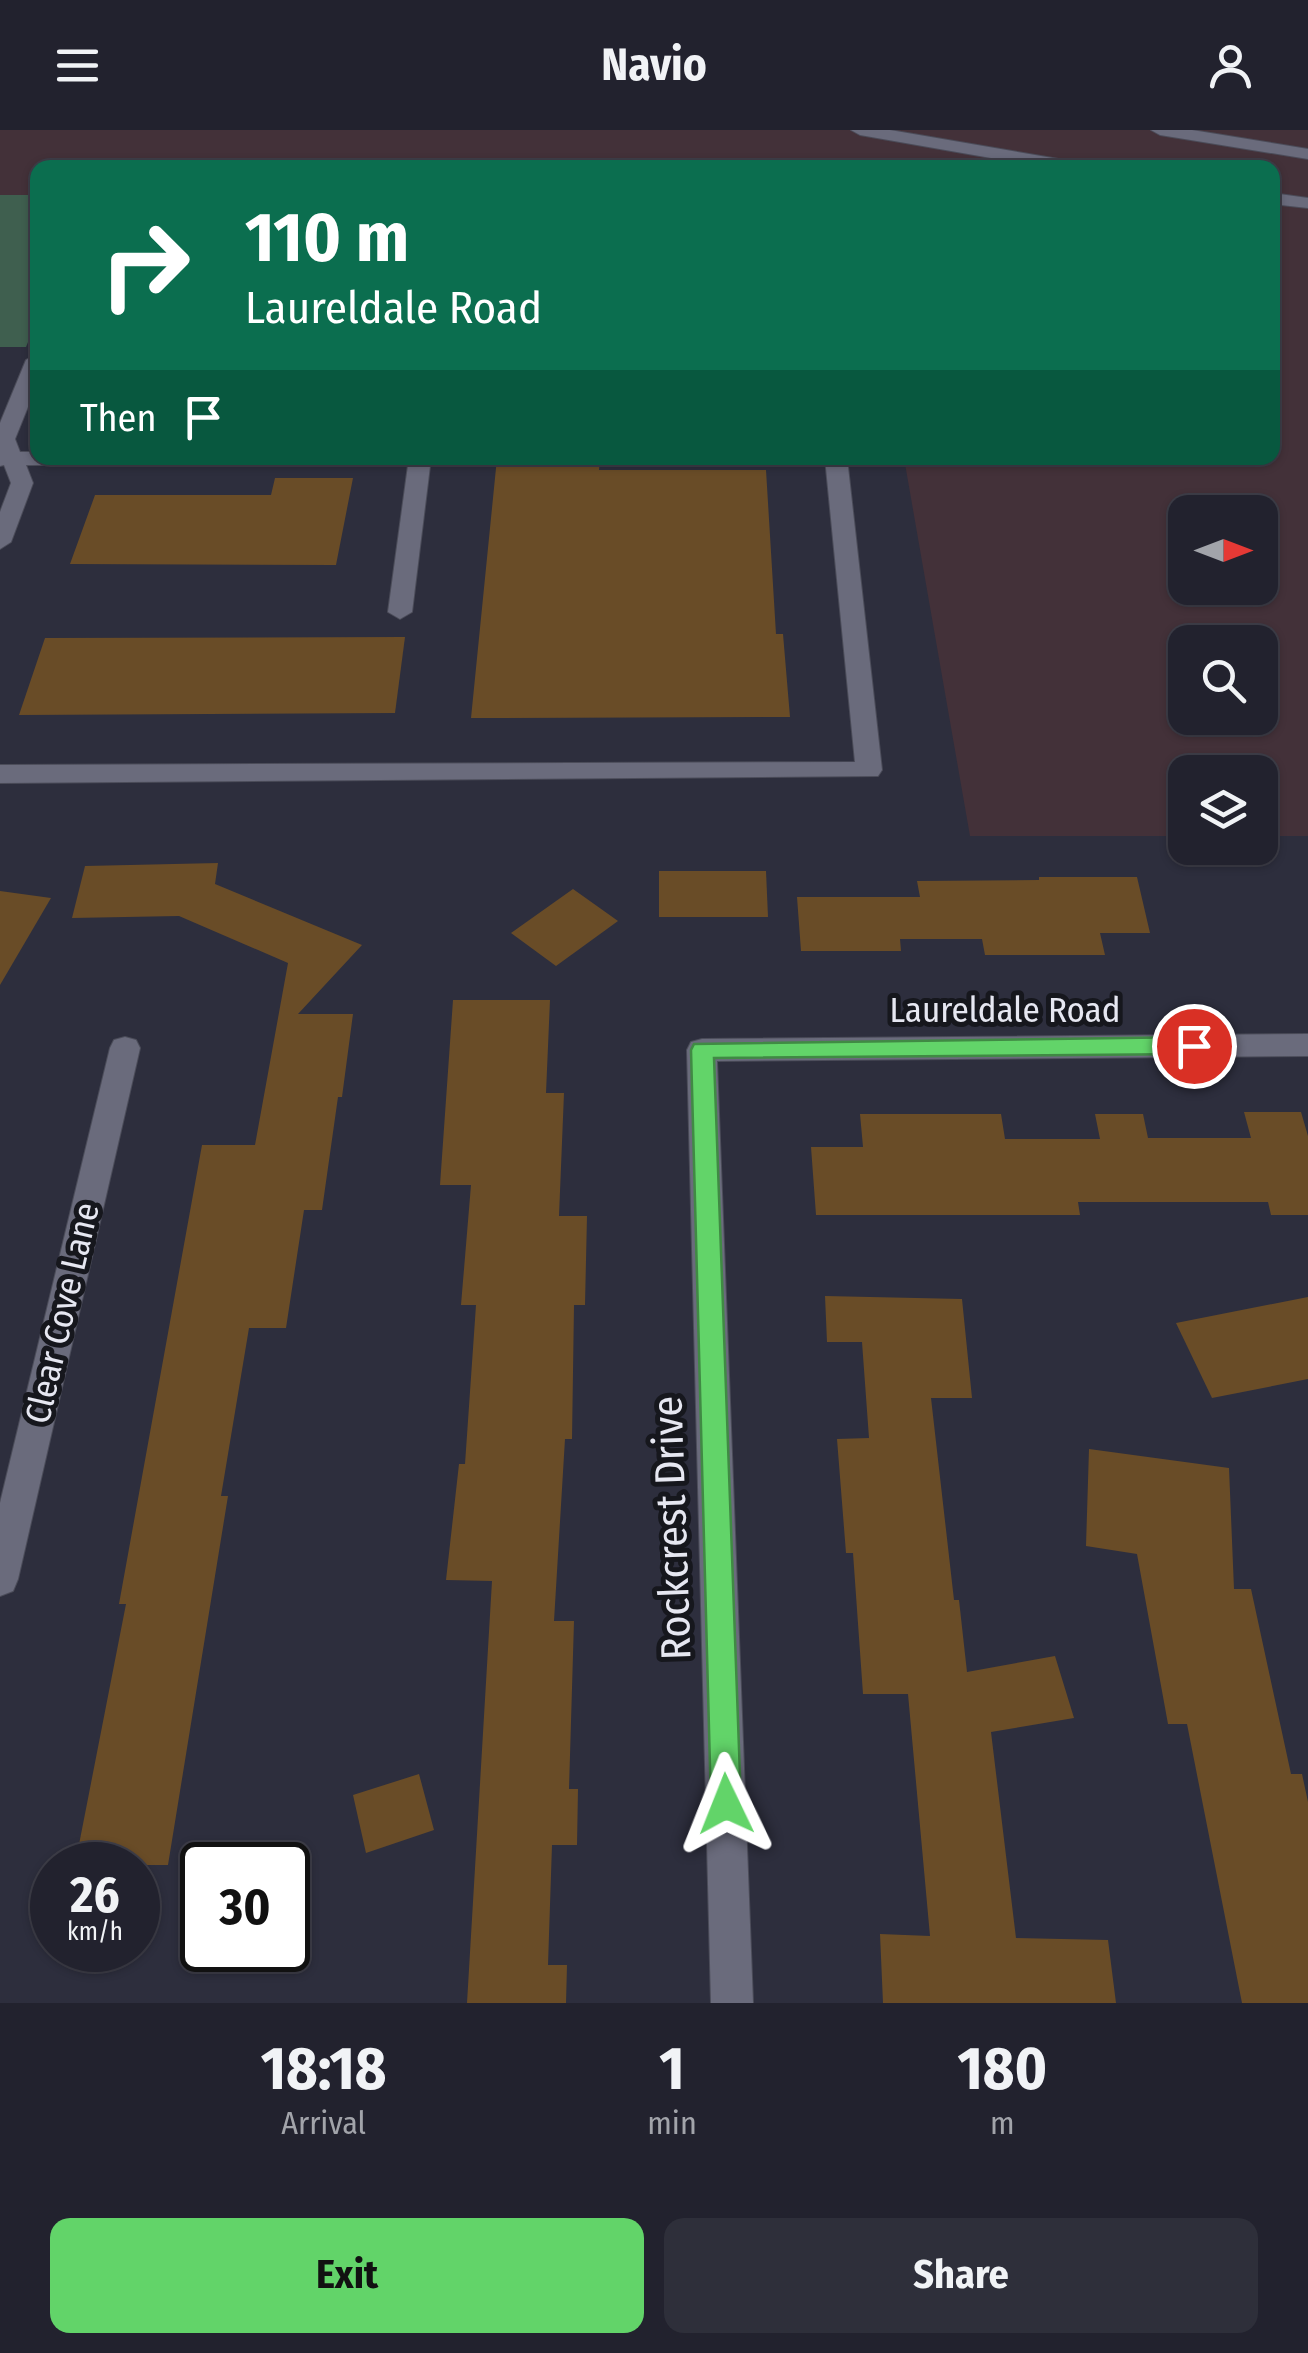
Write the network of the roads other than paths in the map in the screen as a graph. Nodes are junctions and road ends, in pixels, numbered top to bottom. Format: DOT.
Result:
graph roads {
  1 [pos="860,130"];
  2 [pos="1160,130"];
  3 [pos="1308,154"];
  4 [pos="1035,160"];
  5 [pos="1280,199"];
  6 [pos="1308,204"];
  7 [pos="30,375"];
  8 [pos="7,458"];
  9 [pos="419,465"];
  10 [pos="837,465"];
  11 [pos="0,542"];
  12 [pos="400,612"];
  13 [pos="0,774"];
  14 [pos="1308,1045"];
  15 [pos="125,1048"];
  16 [pos="702,1050"];
  17 [pos="0,1579"];
  18 [pos="732,2003"];
  1 -- 4 [label="street"];
  2 -- 3 [label="street"];
  5 -- 6 [label="street"];
  7 -- 8 [label="street"];
  8 -- 11 [label="street"];
  9 -- 12 [label="street"];
  10 -- 13 [label="street"];
  14 -- 16 [label="street, Laureldale Road"];
  15 -- 17 [label="street, Clear Cove Lane"];
  16 -- 18 [label="street, Rockcrest Drive"];
}
